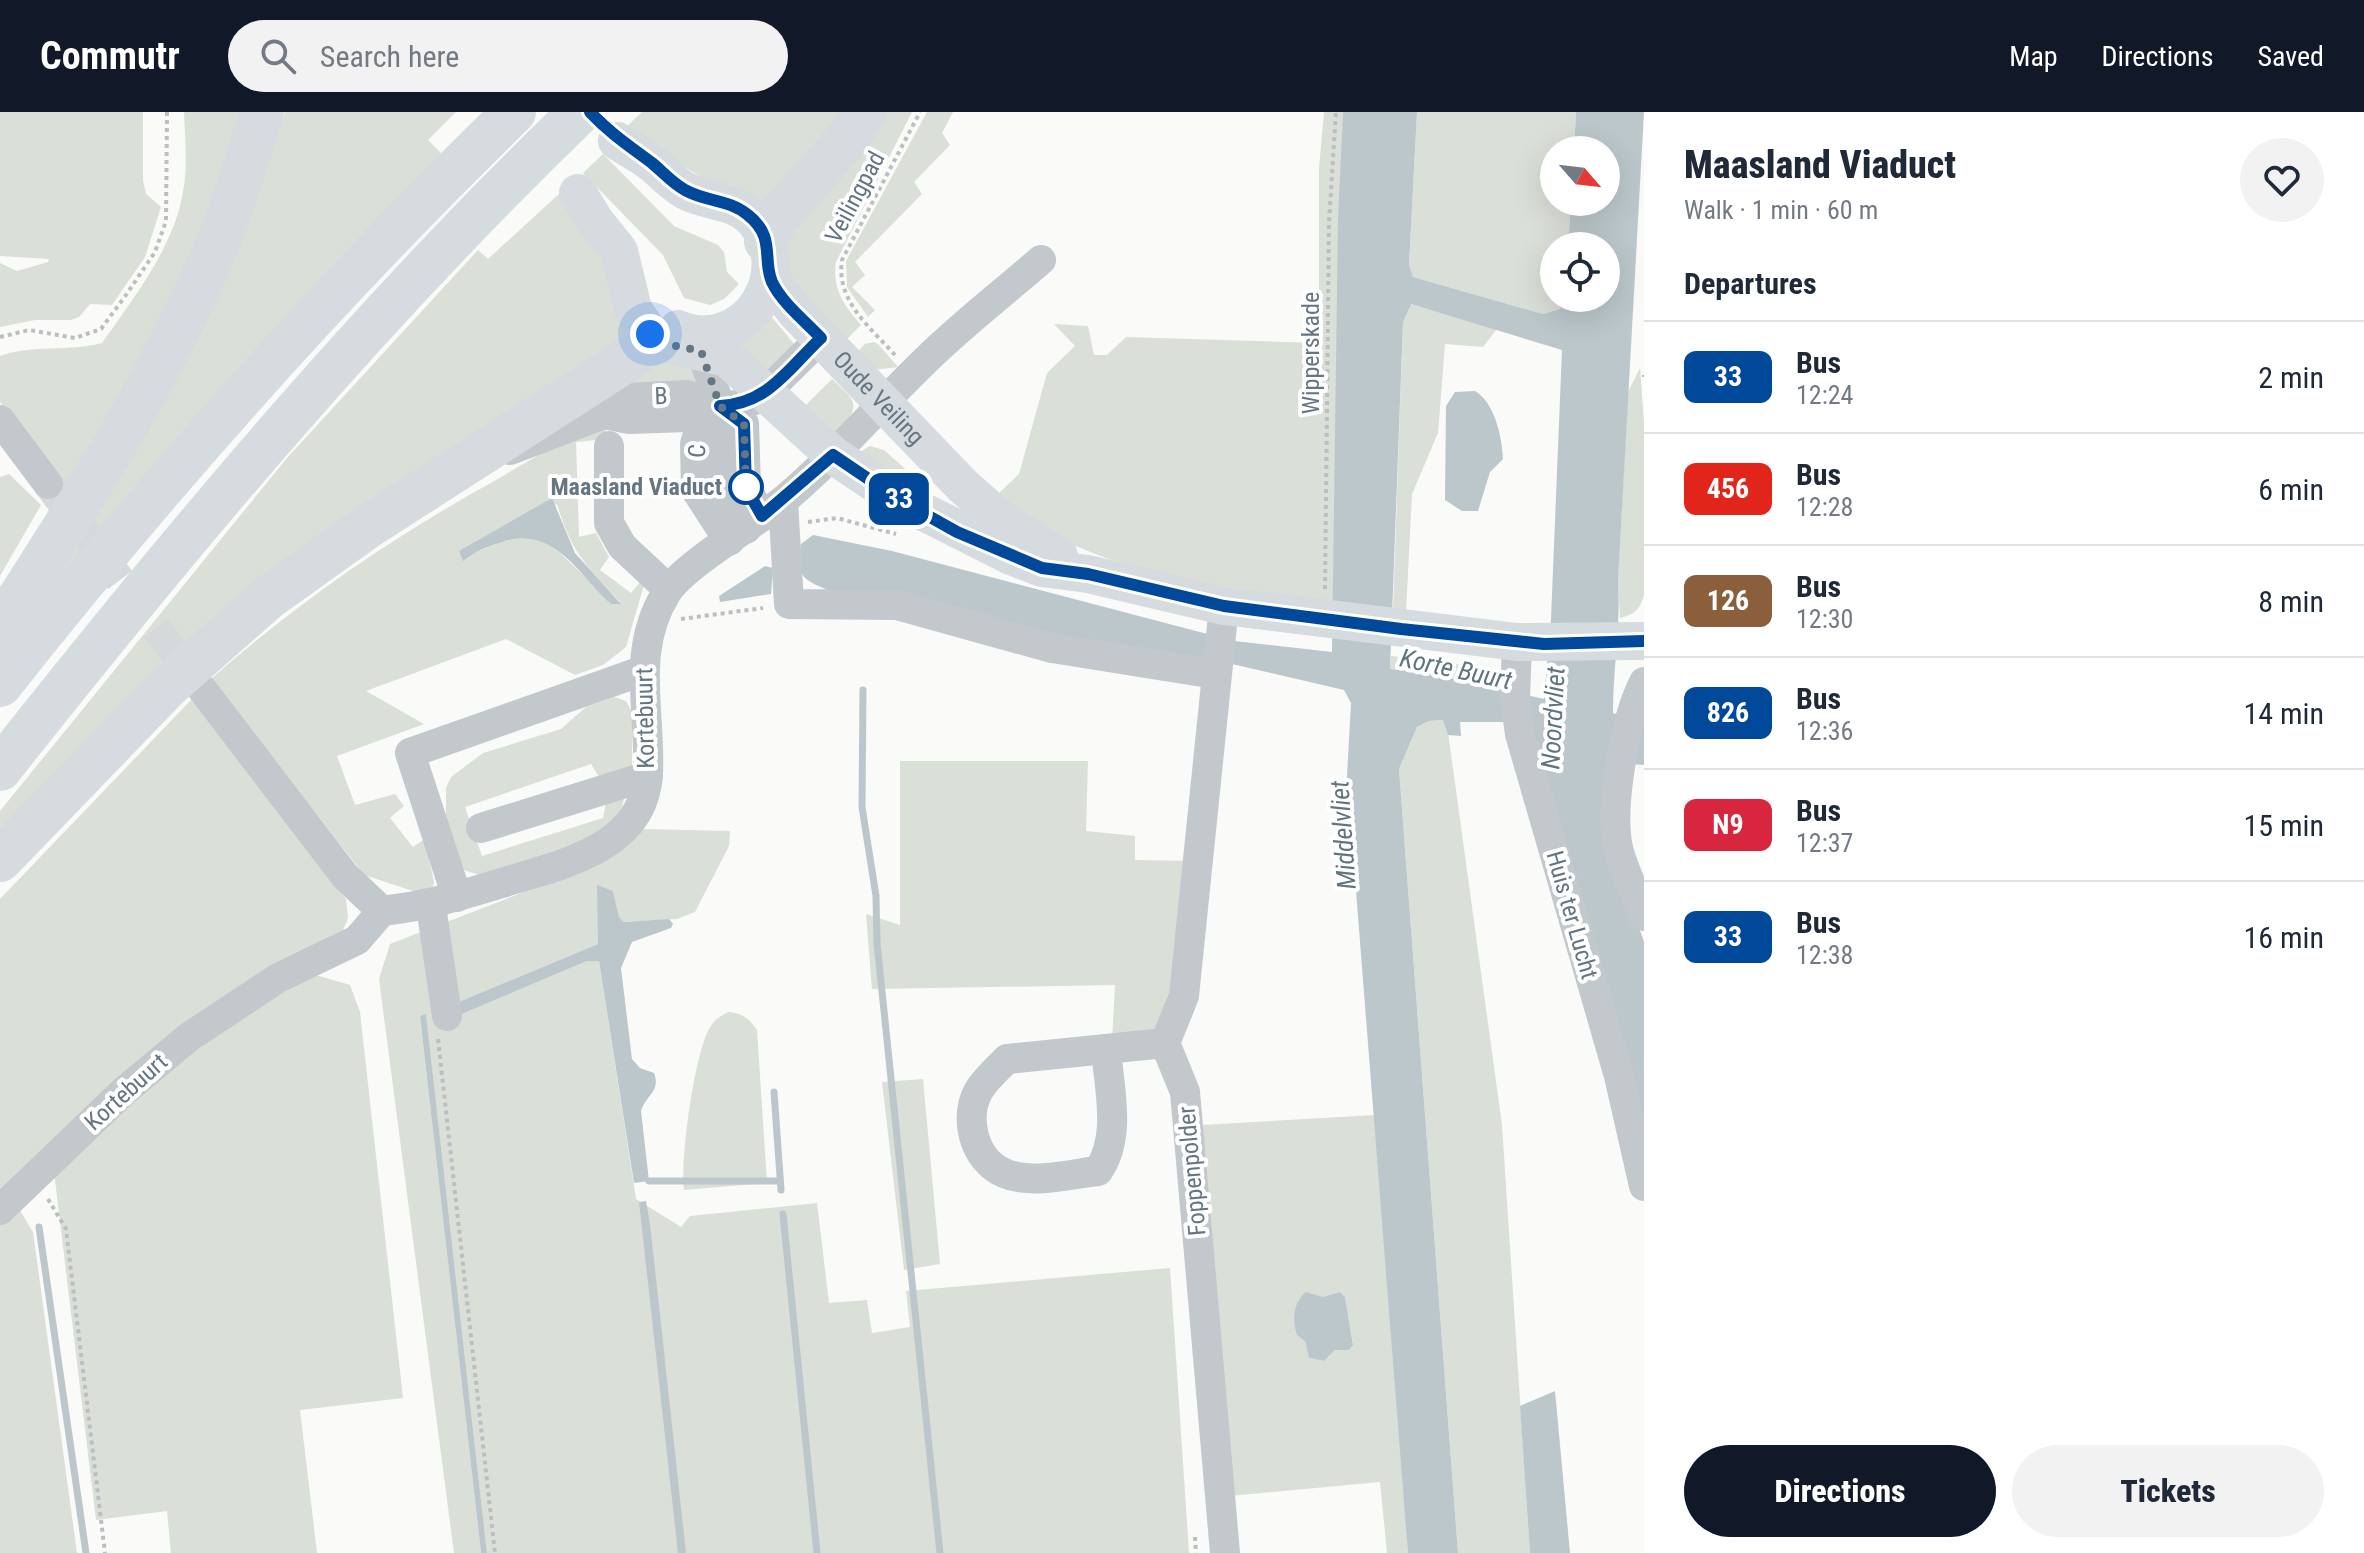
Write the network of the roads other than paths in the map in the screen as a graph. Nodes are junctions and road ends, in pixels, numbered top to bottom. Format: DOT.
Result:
graph roads {
  1 [pos="262,112"];
  2 [pos="499,112"];
  3 [pos="514,112"];
  4 [pos="580,112"];
  5 [pos="590,112"];
  6 [pos="864,112"];
  7 [pos="686,200"];
  8 [pos="1041,260"];
  9 [pos="767,272"];
  10 [pos="657,330"];
  11 [pos="821,338"];
  12 [pos="701,351"];
  13 [pos="764,394"];
  14 [pos="592,403"];
  15 [pos="883,403"];
  16 [pos="720,406"];
  17 [pos="3,433"];
  18 [pos="609,446"];
  19 [pos="833,455"];
  20 [pos="48,484"];
  21 [pos="755,522"];
  22 [pos="1088,574"];
  23 [pos="668,589"];
  24 [pos="1223,620"];
  25 [pos="0,628"];
  26 [pos="1636,642"];
  27 [pos="1526,652"];
  28 [pos="1216,670"];
  29 [pos="642,671"];
  30 [pos="1644,682"];
  31 [pos="0,685"];
  32 [pos="202,689"];
  33 [pos="1630,765"];
  34 [pos="0,769"];
  35 [pos="648,776"];
  36 [pos="481,828"];
  37 [pos="0,860"];
  38 [pos="444,901"];
  39 [pos="382,911"];
  40 [pos="1644,916"];
  41 [pos="445,1008"];
  42 [pos="1165,1043"];
  43 [pos="1106,1049"];
  44 [pos="1644,1186"];
  45 [pos="0,1210"];
  46 [pos="1225,1553"];
  1 -- 25 [label="highway"];
  2 -- 10 [label="main road"];
  3 -- 31 [label="highway"];
  4 -- 34 [label="highway"];
  5 -- 7 [label="main road"];
  6 -- 9 [label="highway"];
  7 -- 9 [label="main road"];
  7 -- 9 [label="main road"];
  8 -- 15 [label="street, Kortebuurt"];
  9 -- 10 [label="main road"];
  9 -- 11 [label="main road, Oude Veiling"];
  10 -- 12 [label="main road, Oude Veiling"];
  10 -- 14 [label="highway"];
  11 -- 13 [label="street"];
  11 -- 15 [label="main road, Oude Veiling"];
  12 -- 13 [label="main road, Oude Veiling"];
  12 -- 16 [label="street"];
  13 -- 16 [label="street"];
  13 -- 19 [label="main road, Oude Veiling"];
  14 -- 16 [label="street, B"];
  14 -- 37 [label="highway"];
  15 -- 19 [label="street, Kortebuurt"];
  15 -- 22 [label="main road, Oude Veiling"];
  16 -- 21 [label="street"];
  17 -- 20 [label="street"];
  18 -- 23 [label="street"];
  19 -- 21 [label="street, Kortebuurt"];
  19 -- 22 [label="main road, Oude Veiling"];
  21 -- 23 [label="street, Kortebuurt"];
  21 -- 28 [label="street"];
  22 -- 24 [label="main road, Oude Veiling"];
  23 -- 29 [label="street, Kortebuurt"];
  24 -- 27 [label="main road, Oude Veiling"];
  24 -- 28 [label="street"];
  26 -- 27 [label="main road, Oude Veiling"];
  27 -- 44 [label="street, Huis ter Lucht"];
  28 -- 42 [label="street"];
  29 -- 35 [label="street, Kortebuurt"];
  29 -- 38 [label="street"];
  30 -- 33 [label="street"];
  32 -- 39 [label="street"];
  33 -- 40 [label="street"];
  35 -- 36 [label="street"];
  35 -- 38 [label="street, Kortebuurt"];
  38 -- 39 [label="street, Kortebuurt"];
  38 -- 41 [label="street"];
  39 -- 45 [label="street, Kortebuurt"];
  42 -- 43 [label="street"];
  42 -- 46 [label="street, Foppenpolder"];
  43 -- 43 [label="street"];
}
